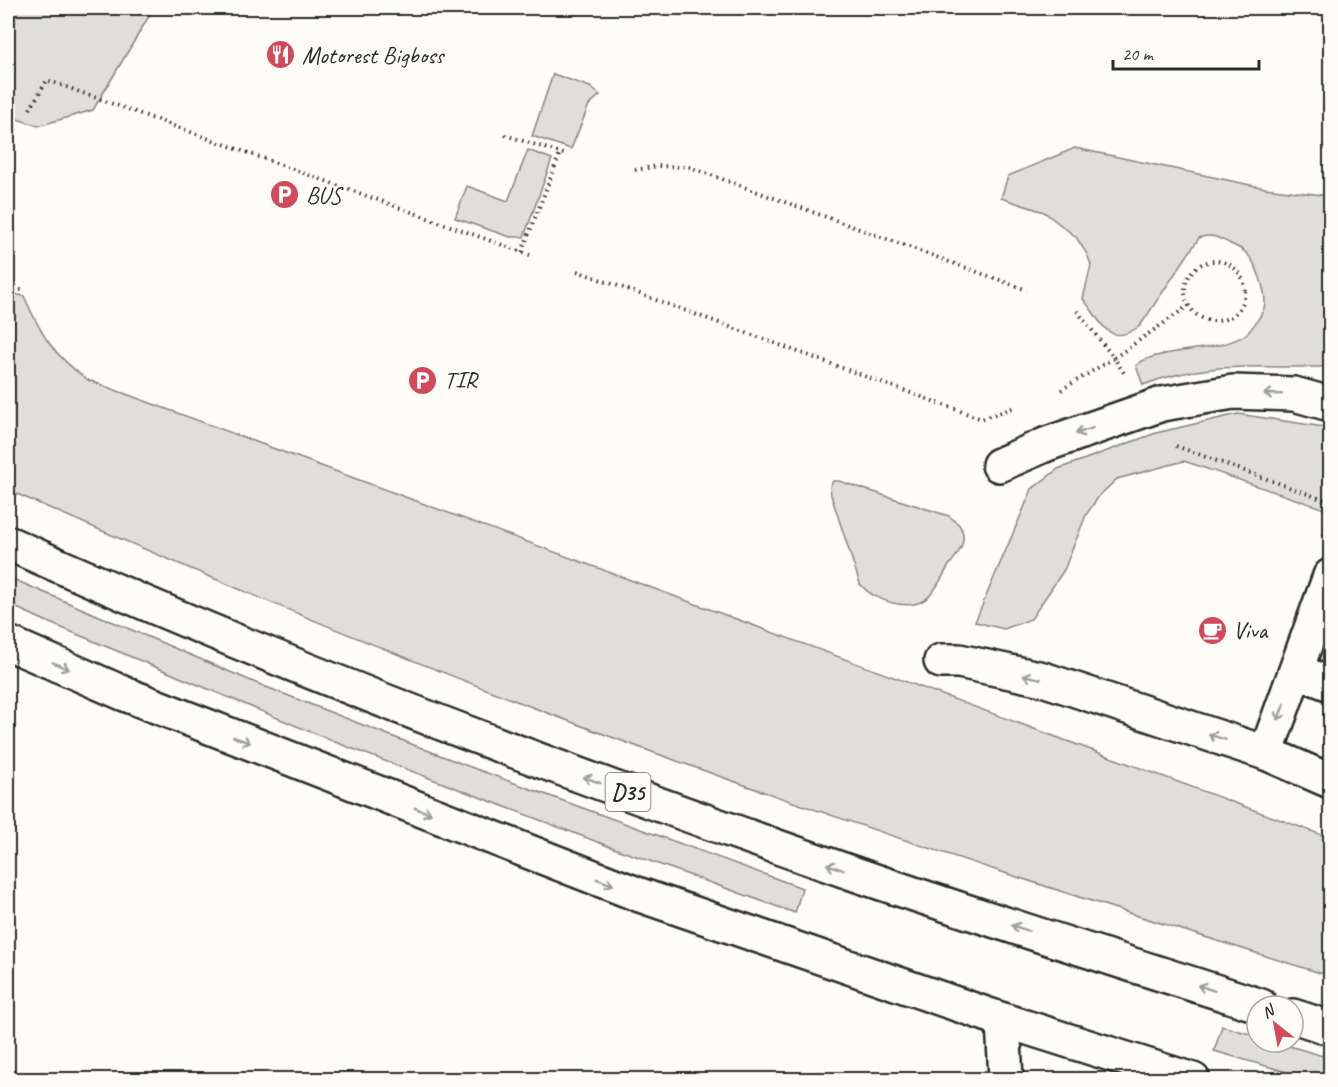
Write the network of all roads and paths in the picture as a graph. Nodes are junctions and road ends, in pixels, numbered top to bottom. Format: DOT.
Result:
graph roads {
  1 [pos="30,109"];
  2 [pos="505,135"];
  3 [pos="560,153"];
  4 [pos="567,155"];
  5 [pos="635,170"];
  6 [pos="522,252"];
  7 [pos="530,255"];
  8 [pos="577,271"];
  9 [pos="8,289"];
  10 [pos="22,290"];
  11 [pos="1027,290"];
  12 [pos="1188,306"];
  13 [pos="1077,311"];
  14 [pos="1114,358"];
  15 [pos="1127,377"];
  16 [pos="1061,390"];
  17 [pos="1330,404"];
  18 [pos="1015,407"];
  19 [pos="1175,446"];
  20 [pos="999,465"];
  21 [pos="1330,502"];
  22 [pos="1330,516"];
  23 [pos="1322,540"];
  24 [pos="8,543"];
  25 [pos="1330,576"];
  26 [pos="8,643"];
  27 [pos="941,661"];
  28 [pos="1297,671"];
  29 [pos="1330,684"];
  30 [pos="1266,753"];
  31 [pos="1330,781"];
  32 [pos="1245,1001"];
  33 [pos="1003,1020"];
  34 [pos="1305,1020"];
  35 [pos="1330,1028"];
  36 [pos="1006,1080"];
  37 [pos="1193,1080"];
  1 -- 6 [label="path"];
  2 -- 3 [label="path"];
  3 -- 4 [label="path"];
  3 -- 6 [label="path"];
  5 -- 11 [label="path"];
  6 -- 7 [label="path"];
  8 -- 18 [label="path"];
  9 -- 10 [label="path"];
  12 -- 12 [label="path"];
  12 -- 14 [label="path"];
  13 -- 14 [label="path"];
  14 -- 15 [label="path"];
  14 -- 16 [label="path"];
  17 -- 20 [label="main road, one-way"];
  19 -- 21 [label="path"];
  22 -- 23 [label="path"];
  32 -- 24 [label="main road, D35, one-way"];
  25 -- 28 [label="main road"];
  26 -- 33 [label="main road, one-way"];
  30 -- 27 [label="main road, one-way"];
  28 -- 29 [label="main road"];
  28 -- 30 [label="main road, one-way"];
  30 -- 31 [label="main road"];
  33 -- 36 [label="main road"];
  33 -- 37 [label="main road"];
  34 -- 35 [label="main road"];
}
